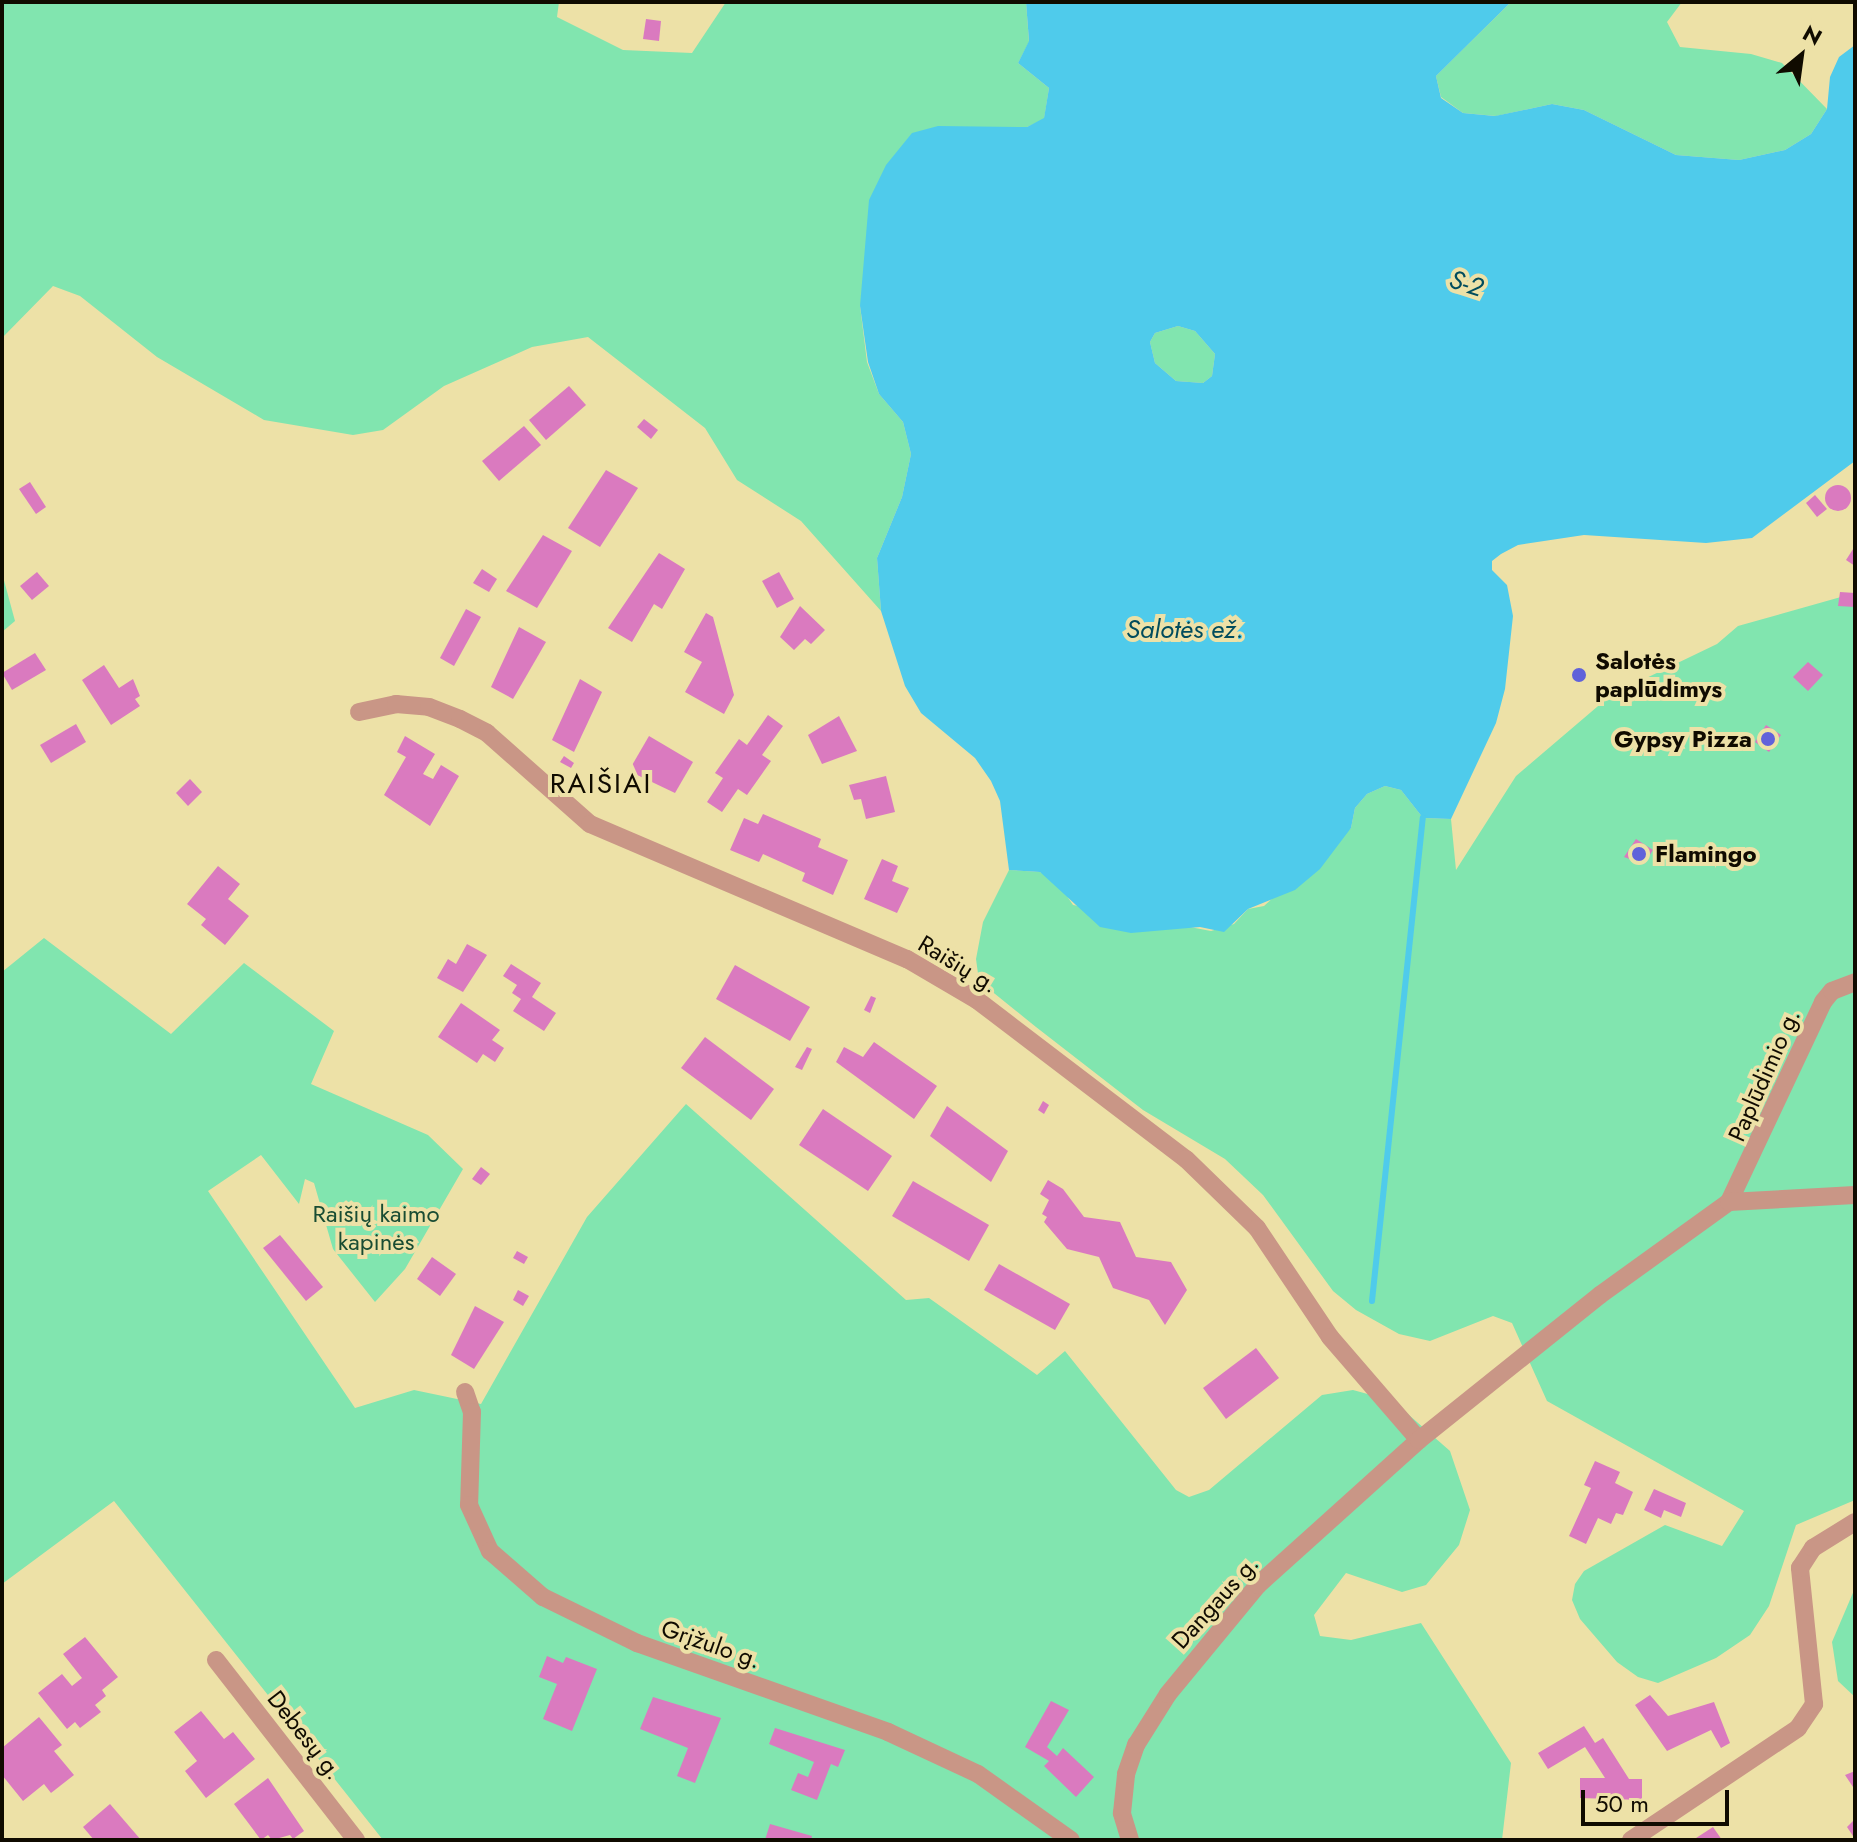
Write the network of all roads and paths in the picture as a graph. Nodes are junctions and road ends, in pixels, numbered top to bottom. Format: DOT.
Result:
graph roads {
  1 [pos="359,712"];
  2 [pos="1855,982"];
  3 [pos="1855,1195"];
  4 [pos="1729,1202"];
  5 [pos="465,1392"];
  6 [pos="1419,1440"];
  7 [pos="1855,1522"];
  8 [pos="216,1660"];
  9 [pos="356,1840"];
  10 [pos="1071,1840"];
  11 [pos="1130,1840"];
  12 [pos="1631,1840"];
  1 -- 6 [label="street, Raišių g."];
  2 -- 4 [label="street, Paplūdimio g."];
  3 -- 4 [label="street"];
  4 -- 6 [label="street, Dangaus g."];
  5 -- 10 [label="street, Grįžulo g."];
  6 -- 11 [label="street, Dangaus g."];
  7 -- 12 [label="street"];
  8 -- 9 [label="street, Debesų g."];
}
